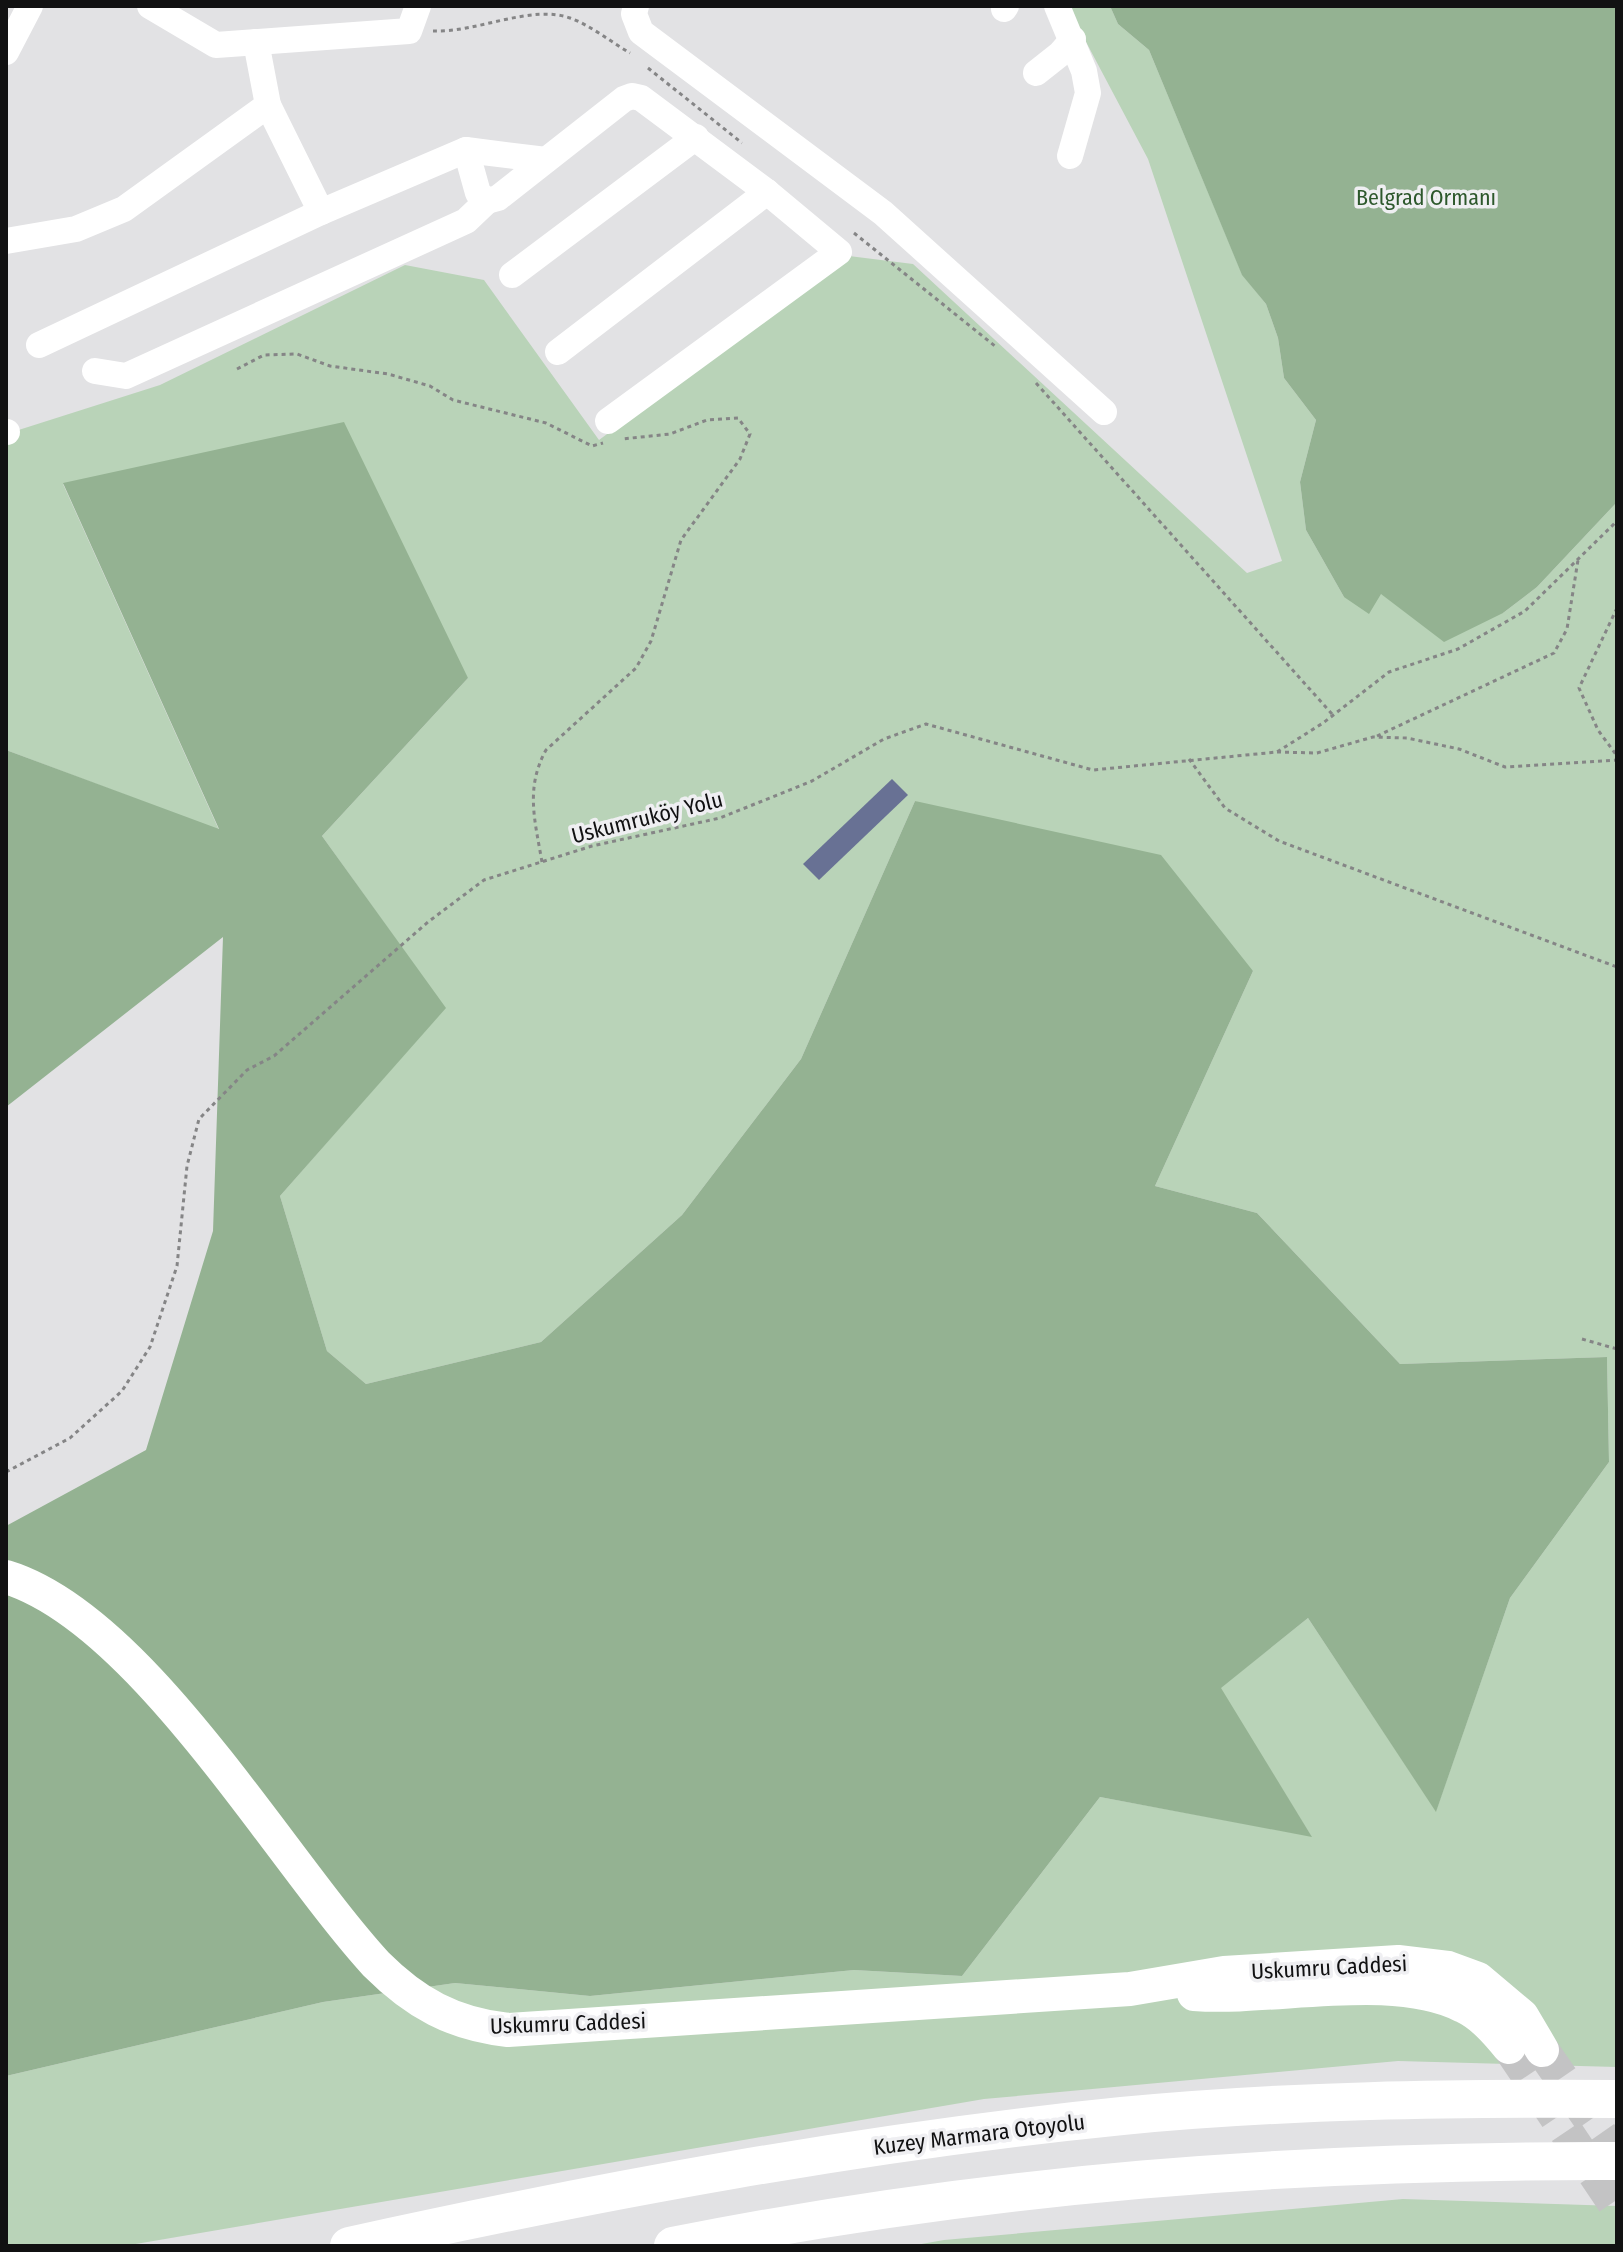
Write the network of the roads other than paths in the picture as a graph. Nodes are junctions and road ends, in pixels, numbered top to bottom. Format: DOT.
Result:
graph roads {
  1 [pos="30,6"];
  2 [pos="150,6"];
  3 [pos="418,6"];
  4 [pos="636,6"];
  5 [pos="1057,6"];
  6 [pos="1073,39"];
  7 [pos="256,42"];
  8 [pos="6,52"];
  9 [pos="1036,73"];
  10 [pos="268,105"];
  11 [pos="696,137"];
  12 [pos="466,150"];
  13 [pos="1070,156"];
  14 [pos="546,160"];
  15 [pos="767,192"];
  16 [pos="487,201"];
  17 [pos="321,212"];
  18 [pos="6,241"];
  19 [pos="512,275"];
  20 [pos="39,345"];
  21 [pos="558,352"];
  22 [pos="95,371"];
  23 [pos="1104,412"];
  24 [pos="612,434"];
  25 [pos="6,1577"];
  26 [pos="1526,2048"];
  27 [pos="1617,2099"];
  28 [pos="1617,2161"];
  29 [pos="349,2246"];
  30 [pos="673,2246"];
  1 -- 8 [label="street"];
  2 -- 7 [label="street"];
  3 -- 7 [label="street"];
  4 -- 23 [label="street"];
  5 -- 6 [label="street"];
  6 -- 9 [label="street"];
  6 -- 13 [label="street"];
  7 -- 10 [label="street"];
  10 -- 17 [label="street"];
  10 -- 18 [label="street"];
  11 -- 14 [label="street"];
  11 -- 15 [label="street"];
  11 -- 19 [label="street"];
  12 -- 14 [label="street"];
  12 -- 16 [label="street"];
  12 -- 17 [label="street"];
  14 -- 16 [label="street"];
  15 -- 21 [label="street"];
  15 -- 24 [label="street"];
  16 -- 22 [label="street"];
  17 -- 20 [label="street"];
  25 -- 26 [label="main road, Uskumru Caddesi"];
  27 -- 29 [label="highway, Kuzey Marmara Otoyolu"];
  28 -- 30 [label="highway"];
}
